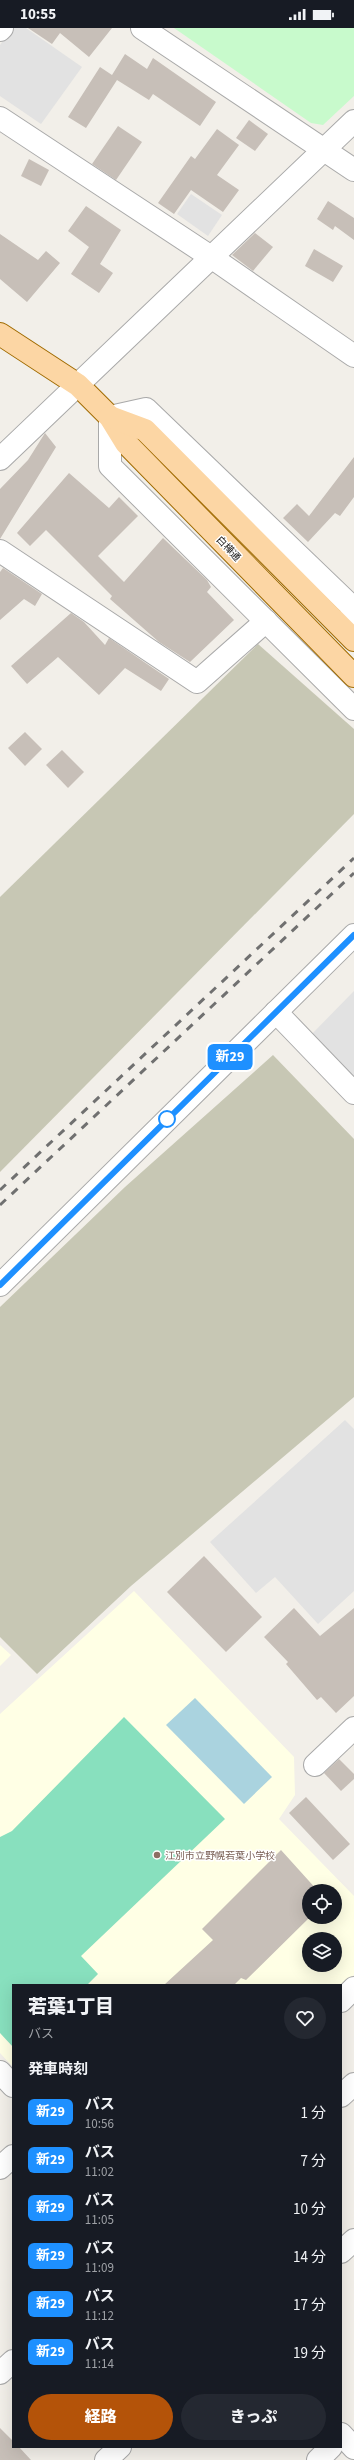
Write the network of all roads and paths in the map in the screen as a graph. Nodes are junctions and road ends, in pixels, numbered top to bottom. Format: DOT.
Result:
graph roads {
  1 [pos="2,28"];
  2 [pos="142,28"];
  3 [pos="0,30"];
  4 [pos="0,118"];
  5 [pos="354,121"];
  6 [pos="323,150"];
  7 [pos="354,170"];
  8 [pos="211,257"];
  9 [pos="0,334"];
  10 [pos="354,356"];
  11 [pos="78,385"];
  12 [pos="110,417"];
  13 [pos="0,459"];
  14 [pos="0,552"];
  15 [pos="354,620"];
  16 [pos="266,621"];
  17 [pos="354,640"];
  18 [pos="354,676"];
  19 [pos="354,709"];
  20 [pos="354,935"];
  21 [pos="276,1012"];
  22 [pos="354,1093"];
  23 [pos="3,1277"];
  24 [pos="354,1728"];
  25 [pos="315,1765"];
  26 [pos="354,1988"];
  27 [pos="342,2000"];
  28 [pos="0,2072"];
  29 [pos="354,2084"];
  30 [pos="12,2085"];
  31 [pos="342,2095"];
  32 [pos="12,2157"];
  33 [pos="0,2168"];
  34 [pos="354,2240"];
  35 [pos="342,2251"];
  36 [pos="12,2362"];
  37 [pos="0,2373"];
  38 [pos="119,2448"];
  39 [pos="332,2448"];
  40 [pos="106,2460"];
  41 [pos="318,2460"];
  1 -- 3 [label="street"];
  2 -- 6 [label="street"];
  4 -- 8 [label="street"];
  5 -- 6 [label="street"];
  6 -- 7 [label="street"];
  6 -- 8 [label="street"];
  8 -- 10 [label="street"];
  8 -- 11 [label="street"];
  9 -- 11 [label="main road, 白樺通"];
  11 -- 12 [label="main road, 白樺通"];
  11 -- 13 [label="street"];
  12 -- 15 [label="street"];
  12 -- 16 [label="street"];
  12 -- 17 [label="main road, 白樺通"];
  12 -- 18 [label="main road, 白樺通"];
  14 -- 16 [label="street"];
  16 -- 19 [label="street"];
  20 -- 21 [label="street"];
  21 -- 22 [label="street"];
  21 -- 23 [label="street"];
  24 -- 25 [label="street"];
  26 -- 27 [label="street"];
  28 -- 30 [label="street"];
  29 -- 31 [label="street"];
  32 -- 33 [label="street"];
  34 -- 35 [label="street"];
  36 -- 37 [label="street"];
  38 -- 40 [label="street"];
  39 -- 41 [label="street"];
}
